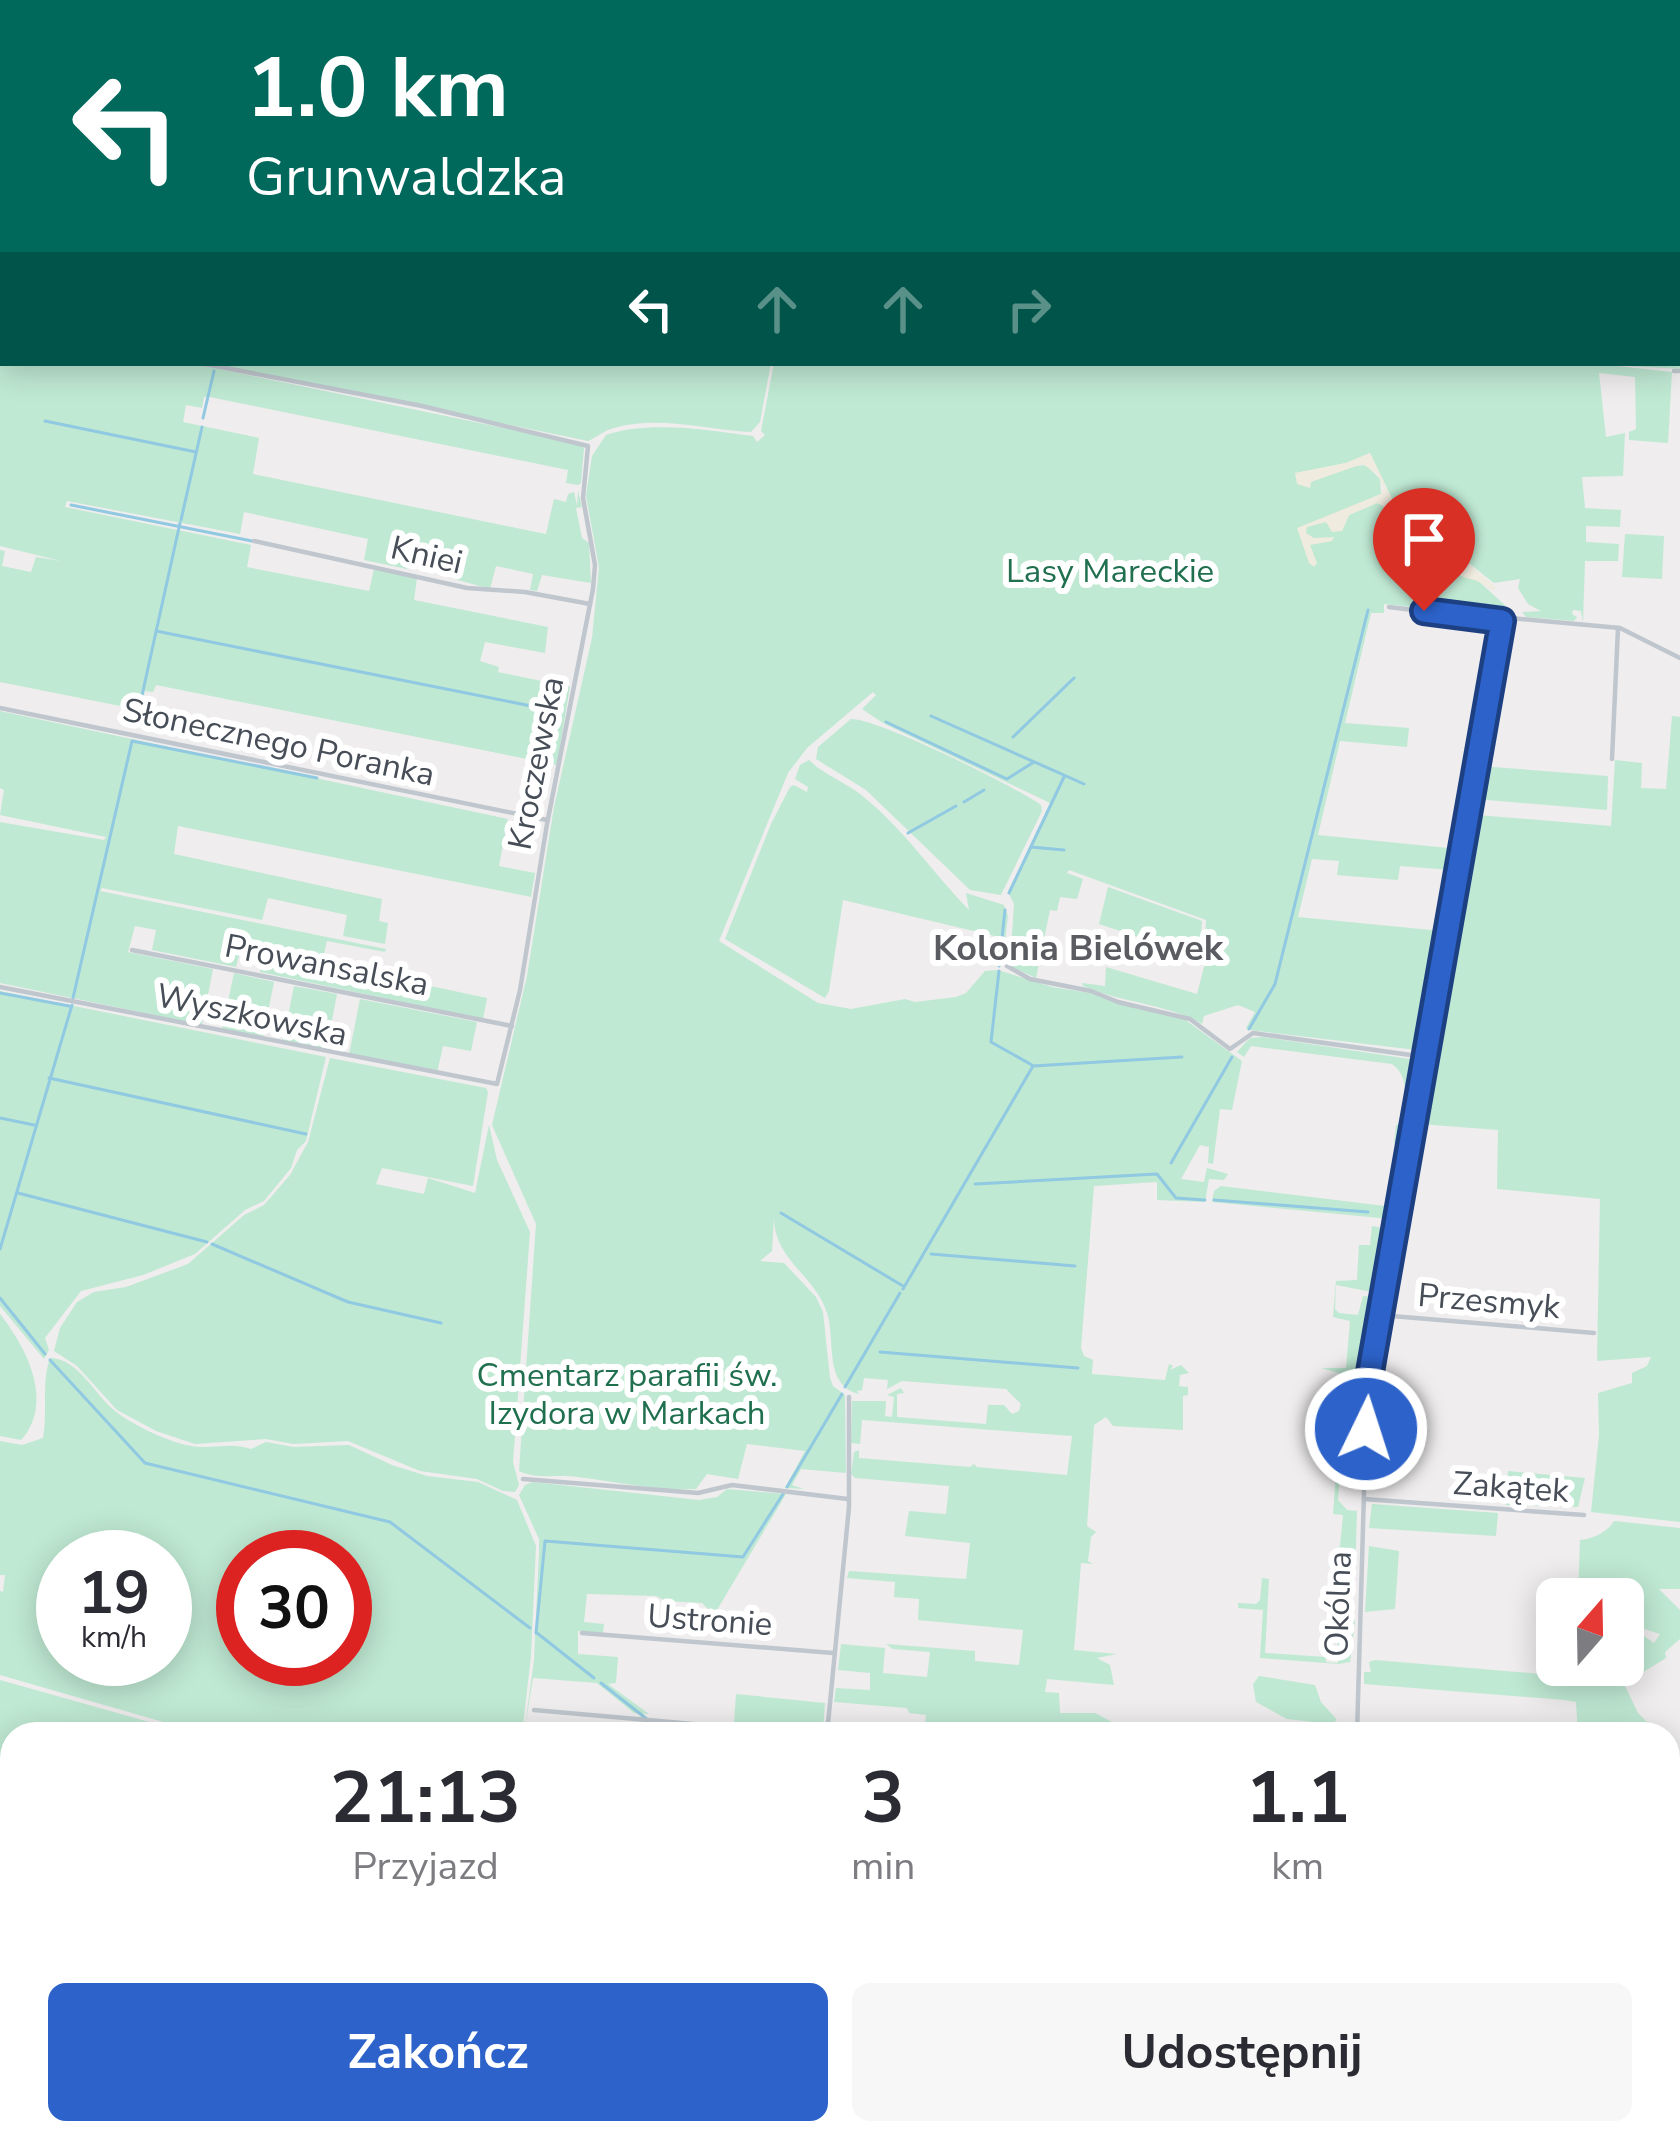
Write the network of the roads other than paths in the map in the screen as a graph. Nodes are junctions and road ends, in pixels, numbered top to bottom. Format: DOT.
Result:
graph roads {
  1 [pos="215,366"];
  2 [pos="254,541"];
  3 [pos="590,604"];
  4 [pos="1389,607"];
  5 [pos="1501,622"];
  6 [pos="1618,628"];
  7 [pos="1680,658"];
  8 [pos="0,708"];
  9 [pos="1612,759"];
  10 [pos="548,820"];
  11 [pos="132,950"];
  12 [pos="1007,966"];
  13 [pos="0,987"];
  14 [pos="512,1026"];
  15 [pos="1425,1057"];
  16 [pos="495,1086"];
  17 [pos="1380,1315"];
  18 [pos="1594,1333"];
  19 [pos="849,1397"];
  20 [pos="523,1479"];
  21 [pos="848,1499"];
  22 [pos="1364,1499"];
  23 [pos="1584,1515"];
  24 [pos="582,1633"];
  25 [pos="835,1654"];
  26 [pos="534,1709"];
  27 [pos="696,1722"];
  28 [pos="827,1722"];
  29 [pos="1358,1722"];
  1 -- 3 [label="street, Kroczewska"];
  2 -- 3 [label="street, Kniei"];
  3 -- 10 [label="street, Kroczewska"];
  4 -- 5 [label="street"];
  5 -- 6 [label="street"];
  5 -- 15 [label="street, Okólna"];
  6 -- 7 [label="street"];
  6 -- 9 [label="street"];
  8 -- 10 [label="street, Słonecznego Poranka"];
  10 -- 14 [label="street, Kroczewska"];
  11 -- 14 [label="street, Prowansalska"];
  12 -- 15 [label="street"];
  13 -- 16 [label="street, Wyszkowska"];
  14 -- 16 [label="street, Kroczewska"];
  15 -- 17 [label="street, Okólna"];
  17 -- 18 [label="street, Przesmyk"];
  17 -- 22 [label="street, Okólna"];
  19 -- 21 [label="street"];
  20 -- 21 [label="street"];
  21 -- 25 [label="street"];
  22 -- 23 [label="street, Zakątek"];
  22 -- 29 [label="street, Okólna"];
  24 -- 25 [label="street, Ustronie"];
  25 -- 28 [label="street"];
  26 -- 27 [label="street"];
}
